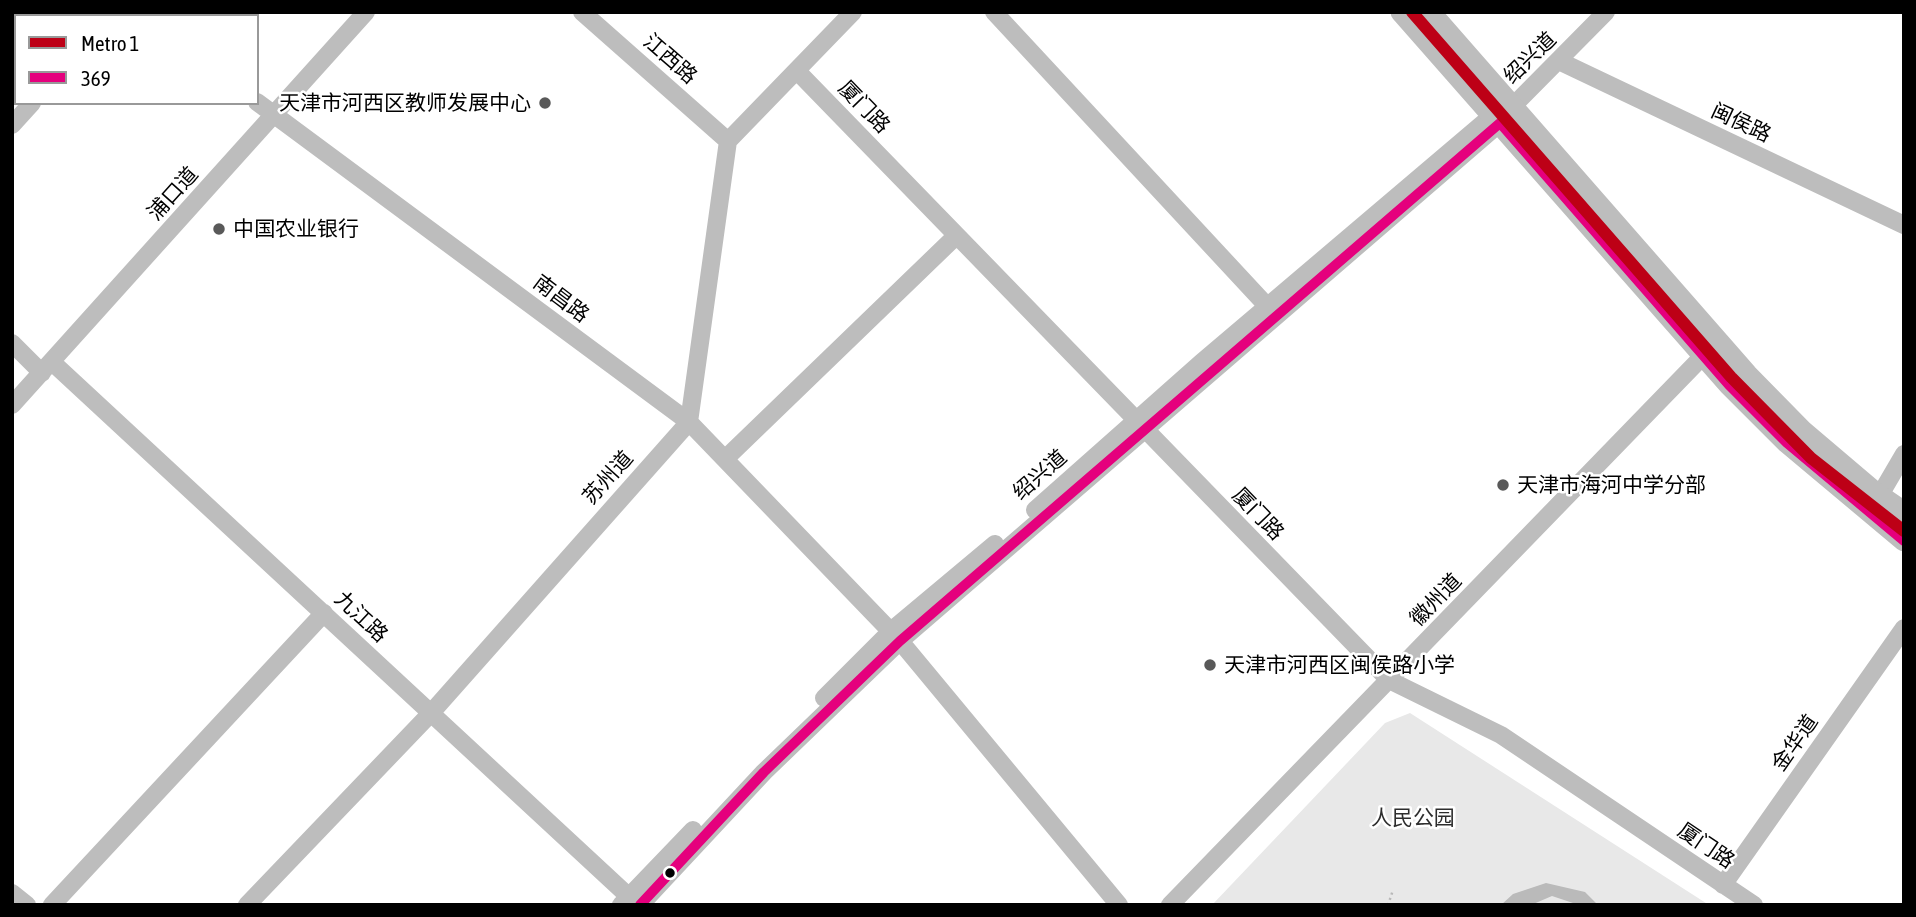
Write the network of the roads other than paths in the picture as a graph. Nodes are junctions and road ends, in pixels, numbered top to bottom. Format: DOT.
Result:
graph roads {
  1 [pos="366,12"];
  2 [pos="582,12"];
  3 [pos="852,12"];
  4 [pos="994,12"];
  5 [pos="1401,12"];
  6 [pos="1430,12"];
  7 [pos="1606,12"];
  8 [pos="1559,61"];
  9 [pos="797,71"];
  10 [pos="259,103"];
  11 [pos="30,105"];
  12 [pos="1513,106"];
  13 [pos="275,115"];
  14 [pos="1496,119"];
  15 [pos="12,125"];
  16 [pos="728,141"];
  17 [pos="1904,225"];
  18 [pos="956,236"];
  19 [pos="1267,306"];
  20 [pos="12,343"];
  21 [pos="1703,356"];
  22 [pos="47,367"];
  23 [pos="12,405"];
  24 [pos="689,422"];
  25 [pos="1140,427"];
  26 [pos="1904,454"];
  27 [pos="725,459"];
  28 [pos="1875,504"];
  29 [pos="1904,512"];
  30 [pos="1904,541"];
  31 [pos="324,613"];
  32 [pos="1904,628"];
  33 [pos="896,636"];
  34 [pos="1389,680"];
  35 [pos="431,713"];
  36 [pos="1723,885"];
  37 [pos="12,893"];
  38 [pos="632,903"];
  39 [pos="27,905"];
  40 [pos="52,905"];
  41 [pos="247,905"];
  42 [pos="1119,905"];
  43 [pos="1170,905"];
  44 [pos="1754,905"];
  1 -- 13 [label="street, 浦口道"];
  2 -- 16 [label="street, 江西路"];
  3 -- 9 [label="street"];
  4 -- 19 [label="street"];
  5 -- 14 [label="main road"];
  6 -- 12 [label="main road"];
  7 -- 8 [label="street, 绍兴道"];
  8 -- 12 [label="street, 绍兴道"];
  8 -- 17 [label="street, 闽侯路"];
  9 -- 16 [label="street"];
  9 -- 18 [label="street, 厦门路"];
  10 -- 13 [label="street, 南昌路"];
  11 -- 15 [label="street"];
  12 -- 14 [label="street, 绍兴道"];
  12 -- 28 [label="main road"];
  13 -- 22 [label="street, 浦口道"];
  13 -- 24 [label="street, 南昌路"];
  14 -- 19 [label="street, 绍兴道"];
  14 -- 21 [label="main road"];
  14 -- 25 [label="street, 绍兴道"];
  16 -- 24 [label="street"];
  18 -- 25 [label="street, 厦门路"];
  18 -- 27 [label="street"];
  19 -- 25 [label="street, 绍兴道"];
  20 -- 22 [label="street, 九江路"];
  21 -- 28 [label="main road"];
  21 -- 34 [label="street, 徽州道"];
  22 -- 23 [label="street, 浦口道"];
  22 -- 31 [label="street, 九江路"];
  24 -- 27 [label="street, 南昌路"];
  24 -- 35 [label="street, 苏州道"];
  25 -- 33 [label="street, 绍兴道"];
  25 -- 34 [label="street, 厦门路"];
  26 -- 28 [label="street"];
  27 -- 33 [label="street, 南昌路"];
  28 -- 29 [label="main road"];
  28 -- 30 [label="main road"];
  31 -- 35 [label="street, 九江路"];
  31 -- 40 [label="street"];
  32 -- 36 [label="street, 金华道"];
  33 -- 38 [label="street, 绍兴道"];
  33 -- 42 [label="street, 南昌路"];
  34 -- 36 [label="street, 厦门路"];
  34 -- 43 [label="street, 徽州道"];
  35 -- 38 [label="street, 九江路"];
  35 -- 41 [label="street, 苏州道"];
  36 -- 44 [label="street, 厦门路"];
  37 -- 39 [label="street"];
}
